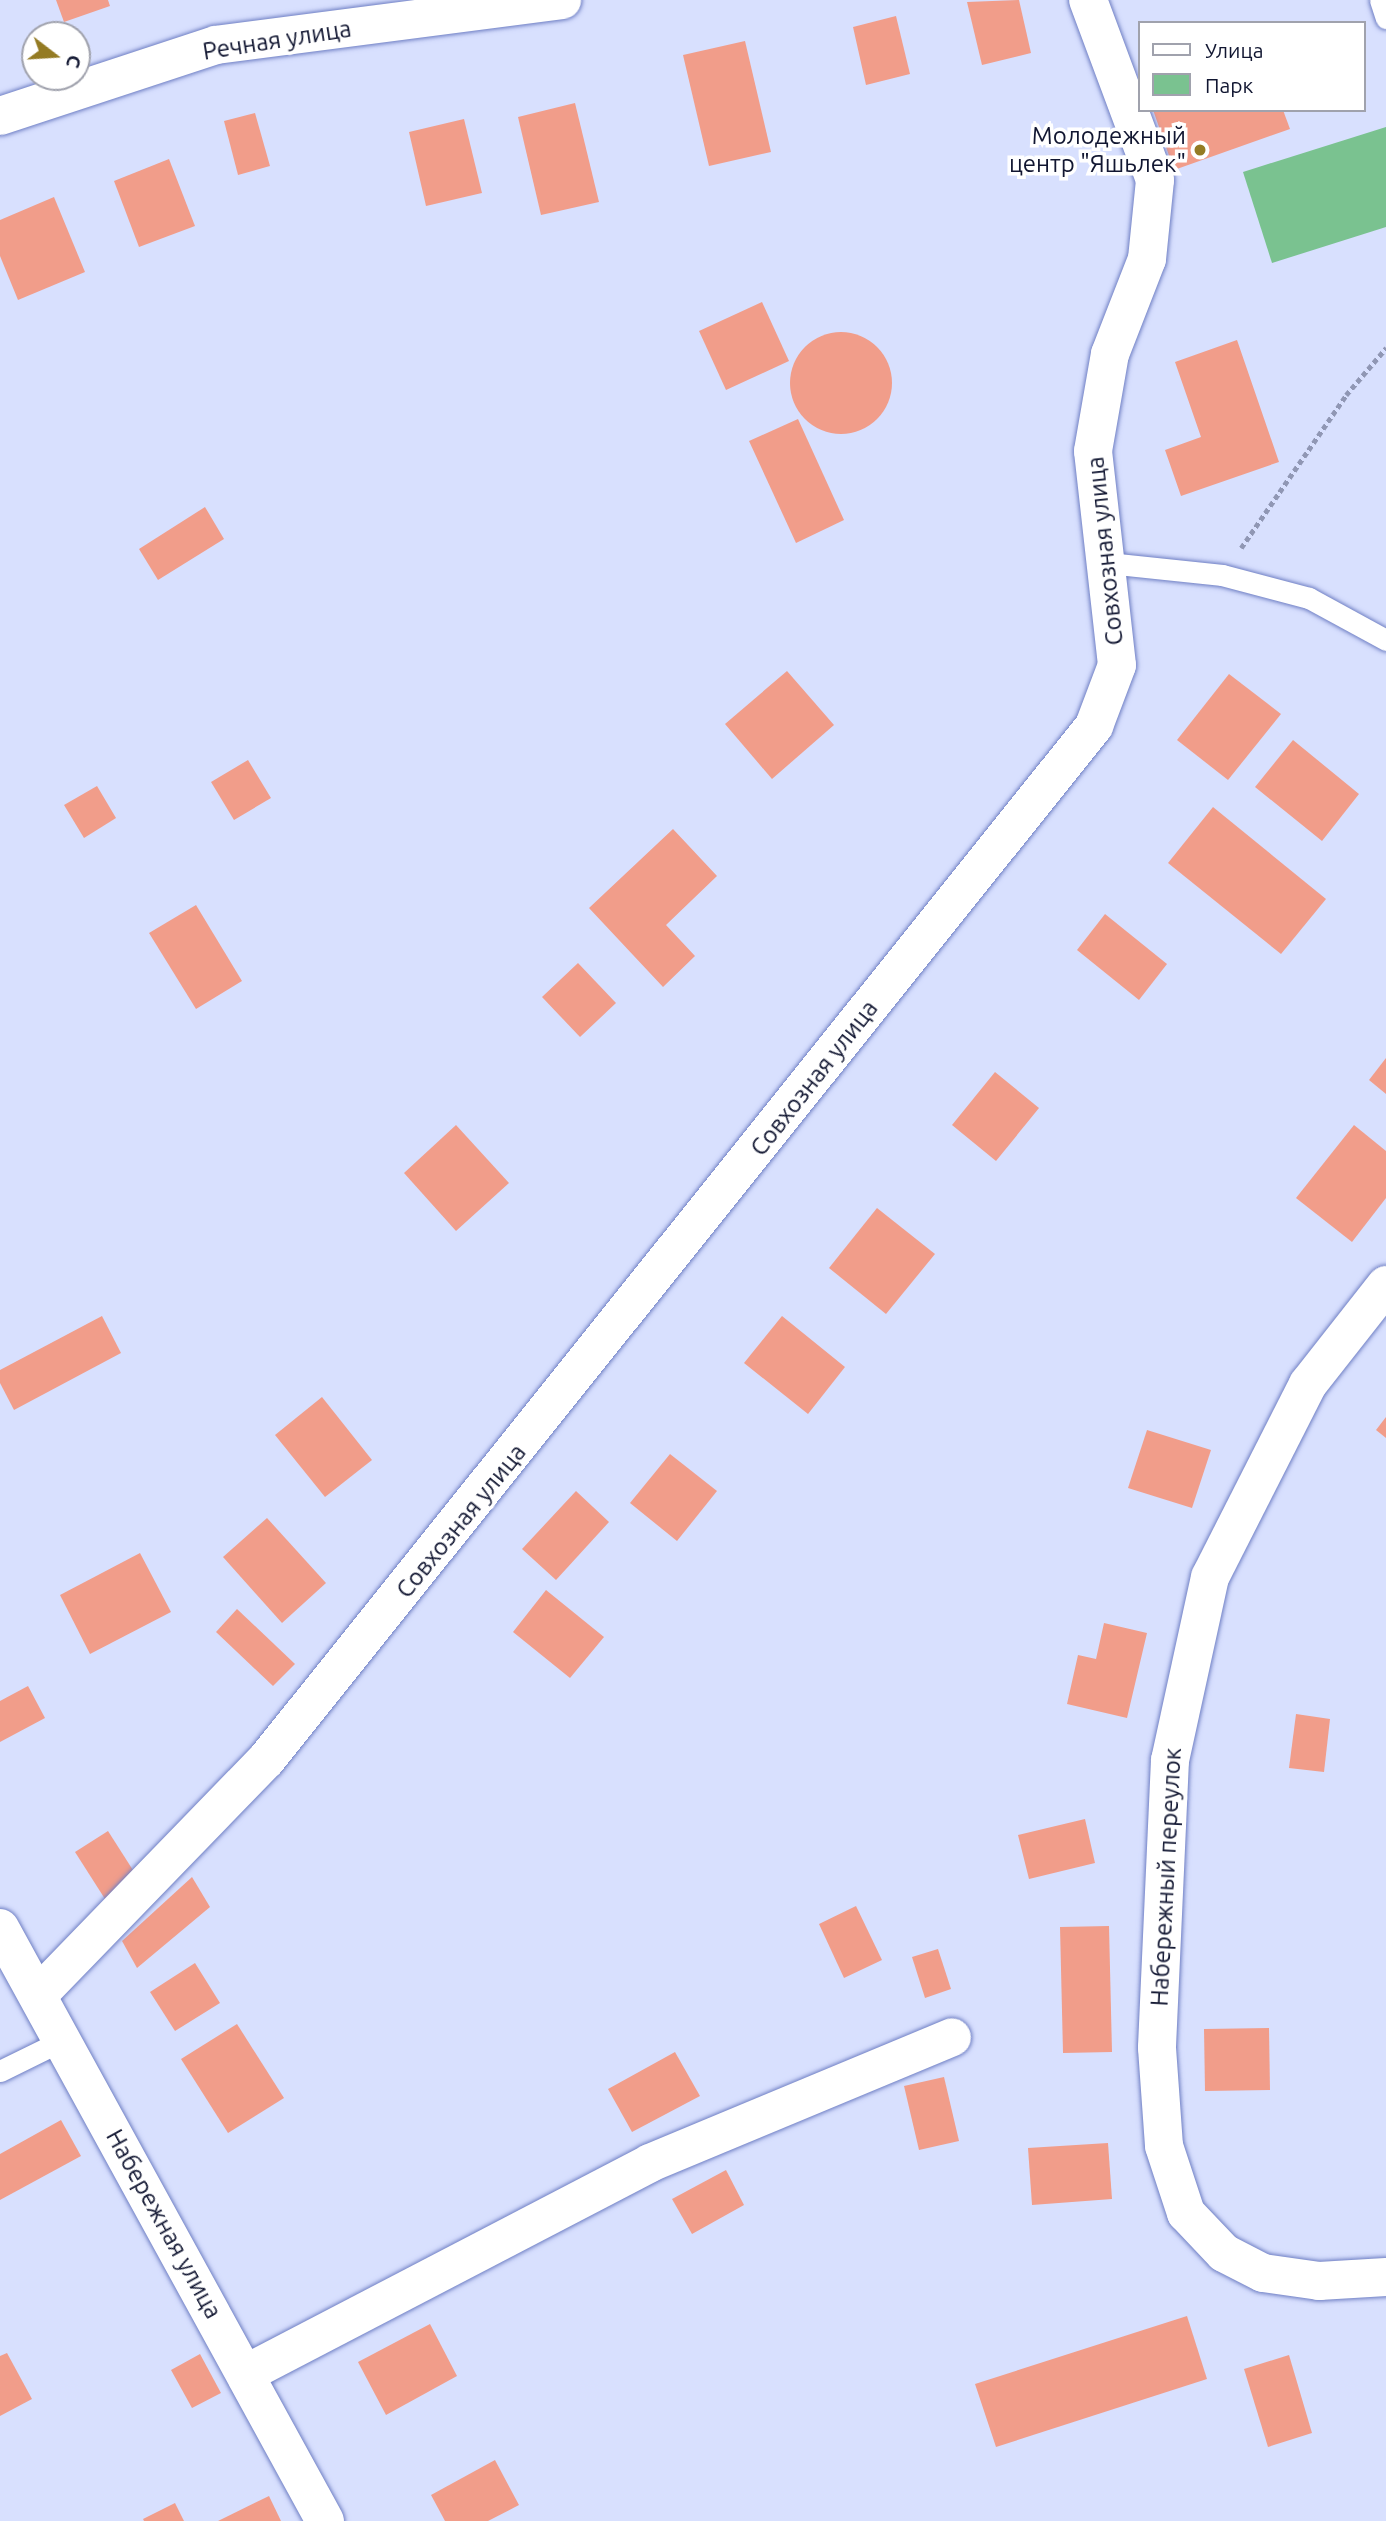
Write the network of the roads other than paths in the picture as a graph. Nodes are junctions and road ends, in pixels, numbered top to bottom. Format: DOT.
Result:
graph roads {
  1 [pos="562,0"];
  2 [pos="1088,0"];
  3 [pos="1380,0"];
  4 [pos="1386,18"];
  5 [pos="0,116"];
  6 [pos="1108,563"];
  7 [pos="1386,640"];
  8 [pos="1386,1285"];
  9 [pos="0,1928"];
  10 [pos="38,1995"];
  11 [pos="952,2037"];
  12 [pos="62,2040"];
  13 [pos="0,2071"];
  14 [pos="1386,2277"];
  15 [pos="247,2373"];
  16 [pos="324,2521"];
  1 -- 5 [label="street, Речная улица"];
  2 -- 6 [label="street, Совхозная улица"];
  3 -- 4 [label="lane"];
  6 -- 7 [label="lane"];
  6 -- 10 [label="street, Совхозная улица"];
  8 -- 14 [label="street, Набережный переулок"];
  9 -- 10 [label="street, Набережная улица"];
  10 -- 12 [label="street, Набережная улица"];
  11 -- 15 [label="street"];
  12 -- 13 [label="lane"];
  12 -- 15 [label="street, Набережная улица"];
  15 -- 16 [label="street, Набережная улица"];
}
